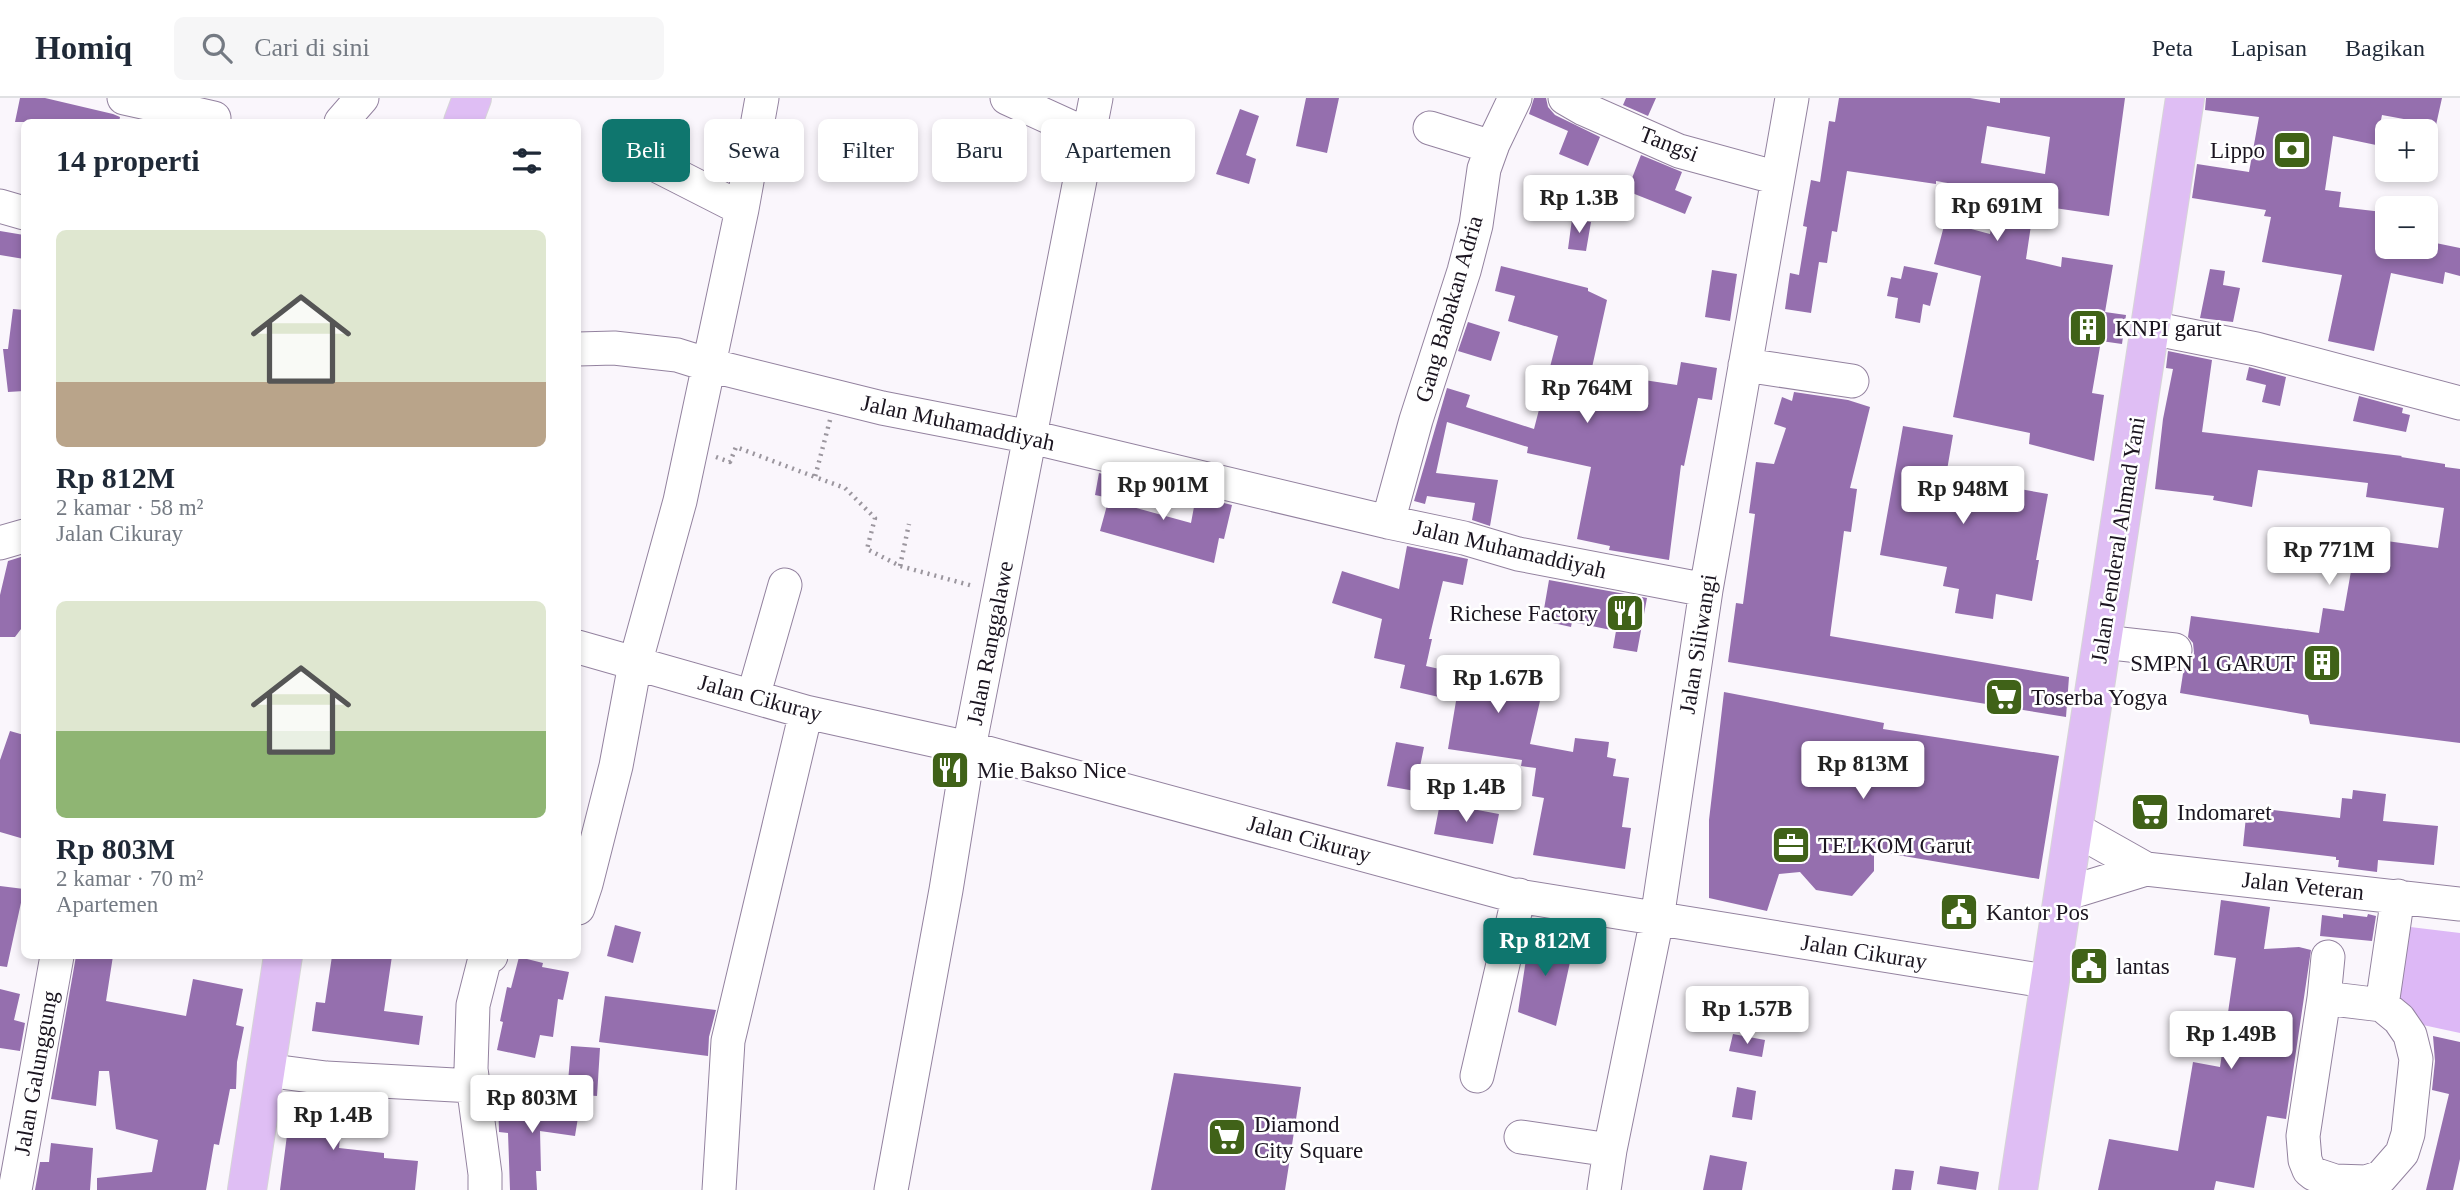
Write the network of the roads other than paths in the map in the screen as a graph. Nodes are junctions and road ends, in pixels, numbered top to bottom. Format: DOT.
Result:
graph roads {
  1 [pos="124,98"];
  2 [pos="362,98"];
  3 [pos="472,98"];
  4 [pos="762,98"];
  5 [pos="1007,98"];
  6 [pos="1096,98"];
  7 [pos="1515,98"];
  8 [pos="1565,98"];
  9 [pos="1792,98"];
  10 [pos="2185,98"];
  11 [pos="215,113"];
  12 [pos="344,119"];
  13 [pos="464,119"];
  14 [pos="1053,119"];
  15 [pos="1091,119"];
  16 [pos="1430,128"];
  17 [pos="1492,147"];
  18 [pos="1778,178"];
  19 [pos="689,182"];
  20 [pos="1079,182"];
  21 [pos="0,206"];
  22 [pos="742,209"];
  23 [pos="21,212"];
  24 [pos="2151,328"];
  25 [pos="581,349"];
  26 [pos="709,365"];
  27 [pos="1745,365"];
  28 [pos="1852,381"];
  29 [pos="2460,403"];
  30 [pos="1031,437"];
  31 [pos="1388,522"];
  32 [pos="21,537"];
  33 [pos="0,543"];
  34 [pos="785,585"];
  35 [pos="1706,590"];
  36 [pos="2103,642"];
  37 [pos="581,648"];
  38 [pos="2175,650"];
  39 [pos="635,664"];
  40 [pos="753,697"];
  41 [pos="806,712"];
  42 [pos="969,748"];
  43 [pos="2075,828"];
  44 [pos="2146,869"];
  45 [pos="2065,894"];
  46 [pos="1519,895"];
  47 [pos="2398,895"];
  48 [pos="581,899"];
  49 [pos="2460,904"];
  50 [pos="1657,919"];
  51 [pos="2328,957"];
  52 [pos="56,959"];
  53 [pos="283,959"];
  54 [pos="485,959"];
  55 [pos="2051,982"];
  56 [pos="2325,998"];
  57 [pos="2382,1004"];
  58 [pos="265,1070"];
  59 [pos="1476,1076"];
  60 [pos="473,1086"];
  61 [pos="1521,1137"];
  62 [pos="1610,1150"];
  63 [pos="15,1190"];
  64 [pos="247,1190"];
  65 [pos="485,1190"];
  66 [pos="719,1190"];
  67 [pos="891,1190"];
  68 [pos="1604,1190"];
  69 [pos="2018,1190"];
  1 -- 11 [label="street"];
  2 -- 12 [label="street"];
  3 -- 13 [label="main road"];
  4 -- 22 [label="street"];
  5 -- 14 [label="street"];
  6 -- 15 [label="street, Jalan Ranggalawe"];
  7 -- 17 [label="street, Gang Babakan Adria"];
  8 -- 18 [label="street, Tangsi"];
  9 -- 18 [label="street, Jalan Siliwangi"];
  10 -- 24 [label="main road, Jalan Jenderal Ahmad Yani"];
  16 -- 17 [label="street"];
  17 -- 31 [label="street, Gang Babakan Adria"];
  18 -- 27 [label="street, Jalan Siliwangi"];
  19 -- 22 [label="street"];
  20 -- 30 [label="street, Jalan Ranggalawe"];
  21 -- 23 [label="street"];
  22 -- 26 [label="street"];
  24 -- 29 [label="street"];
  24 -- 36 [label="main road, Jalan Jenderal Ahmad Yani"];
  25 -- 26 [label="street, Jalan Muhamaddiyah"];
  26 -- 30 [label="street, Jalan Muhamaddiyah"];
  26 -- 39 [label="street"];
  27 -- 28 [label="street"];
  27 -- 35 [label="street, Jalan Siliwangi"];
  30 -- 31 [label="street, Jalan Muhamaddiyah"];
  30 -- 42 [label="street, Jalan Ranggalawe"];
  31 -- 35 [label="street, Jalan Muhamaddiyah"];
  32 -- 33 [label="street"];
  34 -- 40 [label="street"];
  35 -- 50 [label="street, Jalan Siliwangi"];
  36 -- 38 [label="street"];
  36 -- 43 [label="main road, Jalan Jenderal Ahmad Yani"];
  37 -- 39 [label="street, Jalan Cikuray"];
  39 -- 40 [label="street, Jalan Cikuray"];
  39 -- 48 [label="street"];
  40 -- 41 [label="street, Jalan Cikuray"];
  41 -- 42 [label="street, Jalan Cikuray"];
  41 -- 66 [label="street"];
  42 -- 46 [label="street, Jalan Cikuray"];
  42 -- 67 [label="street, Jalan Ranggalawe"];
  43 -- 44 [label="street, Jalan Veteran"];
  43 -- 45 [label="main road, Jalan Jenderal Ahmad Yani"];
  44 -- 45 [label="street, Jalan Veteran"];
  44 -- 47 [label="street, Jalan Veteran"];
  45 -- 55 [label="main road, Jalan Jenderal Ahmad Yani"];
  46 -- 50 [label="street, Jalan Cikuray"];
  46 -- 59 [label="street"];
  47 -- 49 [label="street, Jalan Veteran"];
  47 -- 57 [label="street"];
  50 -- 55 [label="street, Jalan Cikuray"];
  50 -- 62 [label="street, Jalan Siliwangi"];
  51 -- 56 [label="street"];
  52 -- 63 [label="street, Jalan Galunggung"];
  53 -- 58 [label="main road"];
  54 -- 60 [label="street"];
  55 -- 69 [label="main road, Jalan Jenderal Ahmad Yani"];
  56 -- 57 [label="street"];
  56 -- 57 [label="street"];
  58 -- 60 [label="street"];
  58 -- 64 [label="main road"];
  60 -- 65 [label="street"];
  61 -- 62 [label="street"];
  62 -- 68 [label="street, Jalan Siliwangi"];
}
